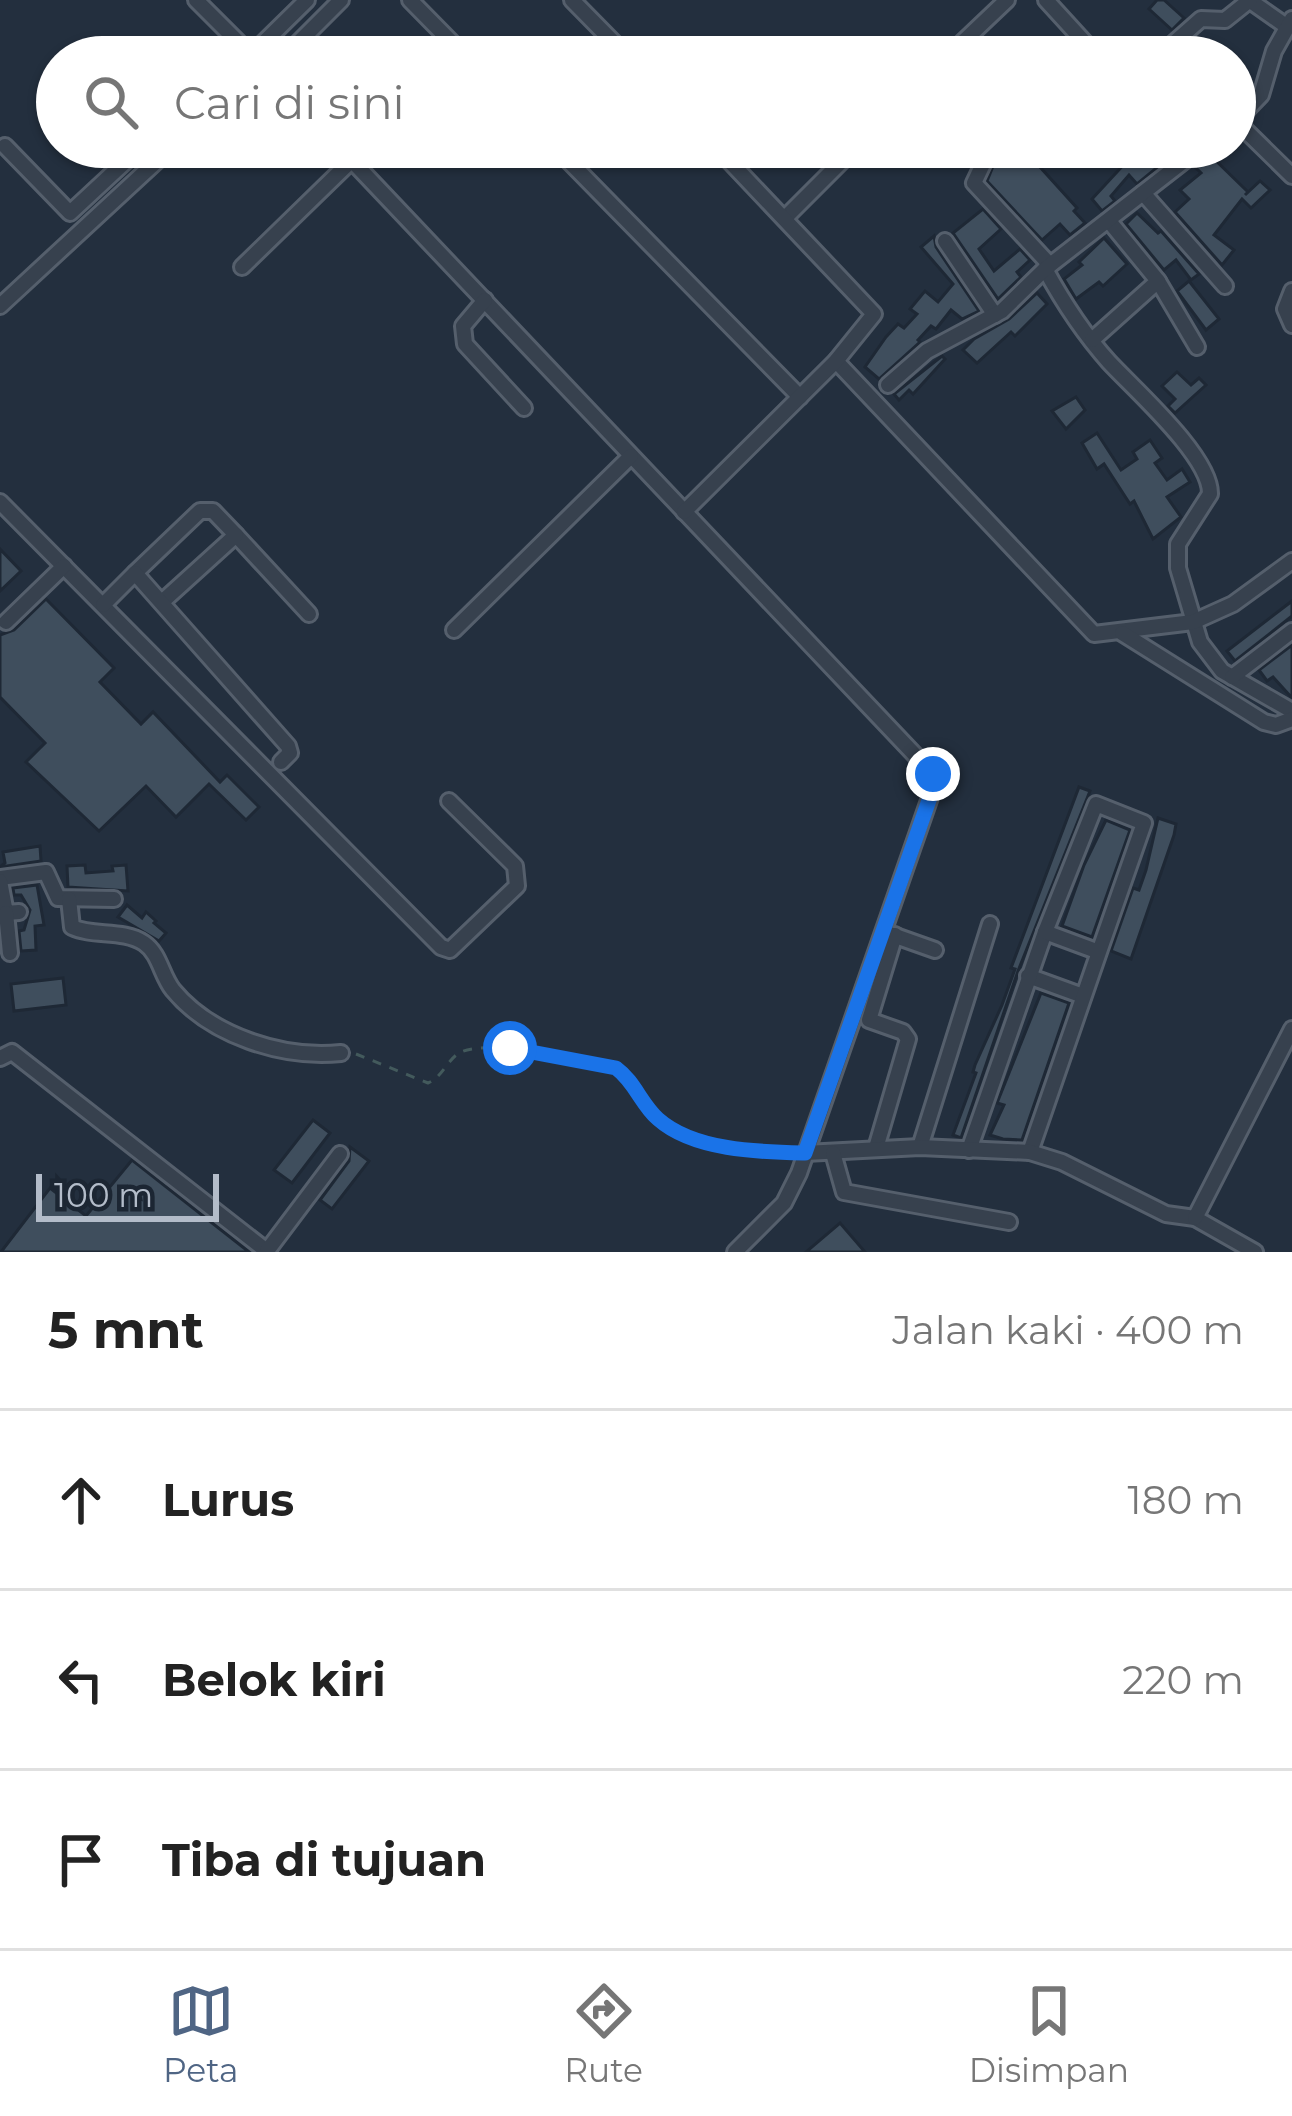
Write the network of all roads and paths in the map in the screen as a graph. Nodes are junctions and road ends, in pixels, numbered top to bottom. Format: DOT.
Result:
graph roads {
  1 [pos="196,0"];
  2 [pos="307,0"];
  3 [pos="341,0"];
  4 [pos="410,0"];
  5 [pos="572,0"];
  6 [pos="1007,0"];
  7 [pos="1046,0"];
  8 [pos="1249,0"];
  9 [pos="1289,23"];
  10 [pos="229,36"];
  11 [pos="266,36"];
  12 [pos="305,36"];
  13 [pos="445,36"];
  14 [pos="607,36"];
  15 [pos="969,36"];
  16 [pos="1079,36"];
  17 [pos="1182,36"];
  18 [pos="1256,101"];
  19 [pos="1256,141"];
  20 [pos="4,146"];
  21 [pos="118,168"];
  22 [pos="149,168"];
  23 [pos="344,168"];
  24 [pos="360,168"];
  25 [pos="576,168"];
  26 [pos="736,168"];
  27 [pos="835,168"];
  28 [pos="981,168"];
  29 [pos="1171,168"];
  30 [pos="1292,176"];
  31 [pos="1143,193"];
  32 [pos="785,218"];
  33 [pos="1109,221"];
  34 [pos="945,241"];
  35 [pos="242,267"];
  36 [pos="1048,267"];
  37 [pos="1158,281"];
  38 [pos="1225,286"];
  39 [pos="1292,291"];
  40 [pos="485,300"];
  41 [pos="0,306"];
  42 [pos="995,316"];
  43 [pos="1292,325"];
  44 [pos="1092,340"];
  45 [pos="1197,347"];
  46 [pos="836,361"];
  47 [pos="888,385"];
  48 [pos="800,397"];
  49 [pos="524,408"];
  50 [pos="631,456"];
  51 [pos="0,502"];
  52 [pos="684,512"];
  53 [pos="236,535"];
  54 [pos="1292,561"];
  55 [pos="64,566"];
  56 [pos="135,573"];
  57 [pos="162,602"];
  58 [pos="103,605"];
  59 [pos="309,614"];
  60 [pos="6,622"];
  61 [pos="1193,622"];
  62 [pos="454,630"];
  63 [pos="1292,631"];
  64 [pos="1122,633"];
  65 [pos="1232,677"];
  66 [pos="1291,711"];
  67 [pos="281,762"];
  68 [pos="449,801"];
  69 [pos="0,879"];
  70 [pos="114,898"];
  71 [pos="69,899"];
  72 [pos="990,924"];
  73 [pos="1045,932"];
  74 [pos="888,933"];
  75 [pos="935,950"];
  76 [pos="10,952"];
  77 [pos="1099,952"];
  78 [pos="1028,976"];
  79 [pos="1083,996"];
  80 [pos="1292,1029"];
  81 [pos="341,1053"];
  82 [pos="0,1058"];
  83 [pos="920,1147"];
  84 [pos="876,1148"];
  85 [pos="969,1150"];
  86 [pos="1030,1152"];
  87 [pos="805,1153"];
  88 [pos="833,1153"];
  89 [pos="340,1154"];
  90 [pos="1195,1218"];
  91 [pos="1009,1222"];
  92 [pos="268,1251"];
  93 [pos="735,1252"];
  94 [pos="1255,1252"];
  1 -- 10 [label="street"];
  2 -- 11 [label="street"];
  3 -- 12 [label="street"];
  4 -- 13 [label="street"];
  5 -- 14 [label="street"];
  6 -- 15 [label="street"];
  7 -- 16 [label="street"];
  8 -- 9 [label="street"];
  8 -- 17 [label="street"];
  9 -- 18 [label="street"];
  19 -- 30 [label="street"];
  20 -- 21 [label="street"];
  22 -- 41 [label="street"];
  23 -- 35 [label="street"];
  24 -- 40 [label="street"];
  25 -- 48 [label="street"];
  26 -- 32 [label="street"];
  27 -- 32 [label="street"];
  28 -- 36 [label="street"];
  29 -- 31 [label="street"];
  31 -- 33 [label="street"];
  31 -- 38 [label="street"];
  32 -- 46 [label="street"];
  33 -- 36 [label="street"];
  33 -- 37 [label="street"];
  34 -- 42 [label="street"];
  36 -- 42 [label="street"];
  36 -- 44 [label="street"];
  37 -- 44 [label="street"];
  37 -- 45 [label="street"];
  39 -- 43 [label="street"];
  40 -- 49 [label="street"];
  40 -- 50 [label="street"];
  42 -- 47 [label="street"];
  44 -- 61 [label="street"];
  46 -- 48 [label="street"];
  46 -- 64 [label="street"];
  48 -- 52 [label="street"];
  50 -- 52 [label="street"];
  50 -- 62 [label="street"];
  51 -- 55 [label="street"];
  52 -- 74 [label="street"];
  53 -- 56 [label="street"];
  53 -- 57 [label="street"];
  53 -- 59 [label="street"];
  54 -- 61 [label="street"];
  55 -- 58 [label="street"];
  55 -- 60 [label="street"];
  56 -- 57 [label="street"];
  56 -- 58 [label="street"];
  57 -- 67 [label="street"];
  58 -- 68 [label="street"];
  61 -- 64 [label="street"];
  61 -- 65 [label="street"];
  63 -- 65 [label="street"];
  64 -- 66 [label="street"];
  65 -- 66 [label="street"];
  69 -- 71 [label="street"];
  69 -- 76 [label="street"];
  70 -- 71 [label="street"];
  71 -- 81 [label="street"];
  72 -- 83 [label="street"];
  73 -- 77 [label="street"];
  73 -- 77 [label="street"];
  73 -- 78 [label="street"];
  74 -- 75 [label="street"];
  74 -- 84 [label="street"];
  74 -- 87 [label="street"];
  77 -- 79 [label="street"];
  78 -- 79 [label="street"];
  78 -- 85 [label="street"];
  79 -- 86 [label="street"];
  80 -- 90 [label="street"];
  81 -- 87 [label="path"];
  82 -- 92 [label="street"];
  83 -- 84 [label="street"];
  83 -- 85 [label="street"];
  84 -- 88 [label="street"];
  85 -- 86 [label="street"];
  86 -- 90 [label="street"];
  87 -- 88 [label="street"];
  87 -- 93 [label="street"];
  88 -- 91 [label="street"];
  89 -- 92 [label="street"];
  90 -- 94 [label="street"];
}
